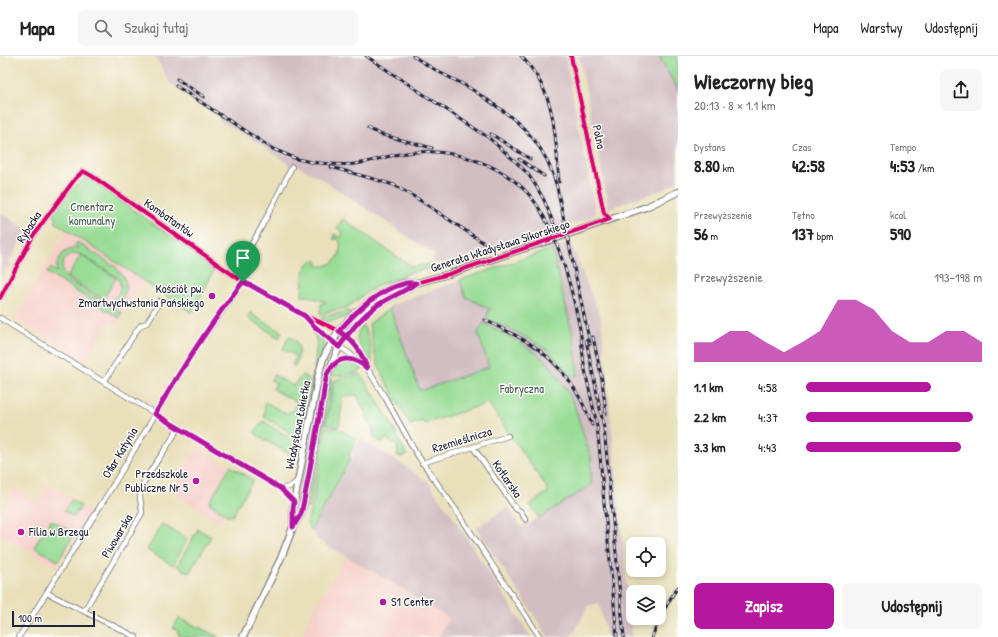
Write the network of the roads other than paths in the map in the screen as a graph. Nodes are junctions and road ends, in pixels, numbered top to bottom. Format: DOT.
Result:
graph roads {
  1 [pos="571,56"];
  2 [pos="292,167"];
  3 [pos="83,171"];
  4 [pos="678,192"];
  5 [pos="610,219"];
  6 [pos="243,282"];
  7 [pos="416,283"];
  8 [pos="0,298"];
  9 [pos="160,301"];
  10 [pos="305,316"];
  11 [pos="0,318"];
  12 [pos="339,331"];
  13 [pos="346,336"];
  14 [pos="332,342"];
  15 [pos="339,347"];
  16 [pos="361,363"];
  17 [pos="367,368"];
  18 [pos="329,370"];
  19 [pos="104,382"];
  20 [pos="155,414"];
  21 [pos="178,428"];
  22 [pos="508,436"];
  23 [pos="473,447"];
  24 [pos="422,463"];
  25 [pos="299,479"];
  26 [pos="280,488"];
  27 [pos="294,502"];
  28 [pos="526,520"];
  29 [pos="293,527"];
  30 [pos="47,593"];
  31 [pos="84,611"];
  32 [pos="19,637"];
  33 [pos="136,637"];
  34 [pos="243,637"];
  35 [pos="540,637"];
  1 -- 5 [label="street, Polna"];
  2 -- 6 [label="street"];
  3 -- 6 [label="street, Kombatantów"];
  3 -- 8 [label="street, Rybacka"];
  4 -- 5 [label="main road, Generała Władysława Sikorskiego"];
  5 -- 7 [label="main road, Generała Władysława Sikorskiego"];
  6 -- 10 [label="street, Kombatantów"];
  6 -- 20 [label="street, Ofiar Katynia"];
  7 -- 12 [label="main road, Generała Władysława Sikorskiego"];
  7 -- 13 [label="main road"];
  9 -- 19 [label="street"];
  10 -- 12 [label="street"];
  10 -- 14 [label="street"];
  11 -- 19 [label="street"];
  12 -- 13 [label="street"];
  12 -- 14 [label="main road, Władysława Łokietka"];
  13 -- 15 [label="main road"];
  13 -- 17 [label="street"];
  14 -- 15 [label="street"];
  14 -- 25 [label="main road, Władysława Łokietka"];
  15 -- 16 [label="street"];
  15 -- 18 [label="main road, Władysława Łokietka"];
  16 -- 17 [label="street"];
  16 -- 18 [label="street"];
  17 -- 24 [label="street"];
  18 -- 29 [label="main road, Władysława Łokietka"];
  19 -- 20 [label="street"];
  20 -- 21 [label="street"];
  20 -- 30 [label="street, Ofiar Katynia"];
  21 -- 26 [label="street"];
  21 -- 31 [label="street, Piwowarska"];
  22 -- 23 [label="street, Rzemieślnicza"];
  23 -- 24 [label="street, Rzemieślnicza"];
  23 -- 28 [label="street, Kotlarska"];
  24 -- 35 [label="street"];
  25 -- 26 [label="street"];
  25 -- 27 [label="main road, Władysława Łokietka"];
  26 -- 27 [label="street"];
  27 -- 29 [label="main road, Władysława Łokietka"];
  29 -- 34 [label="main road, Władysława Łokietka"];
  30 -- 31 [label="street"];
  30 -- 32 [label="street, Ofiar Katynia"];
  31 -- 33 [label="street"];
}
